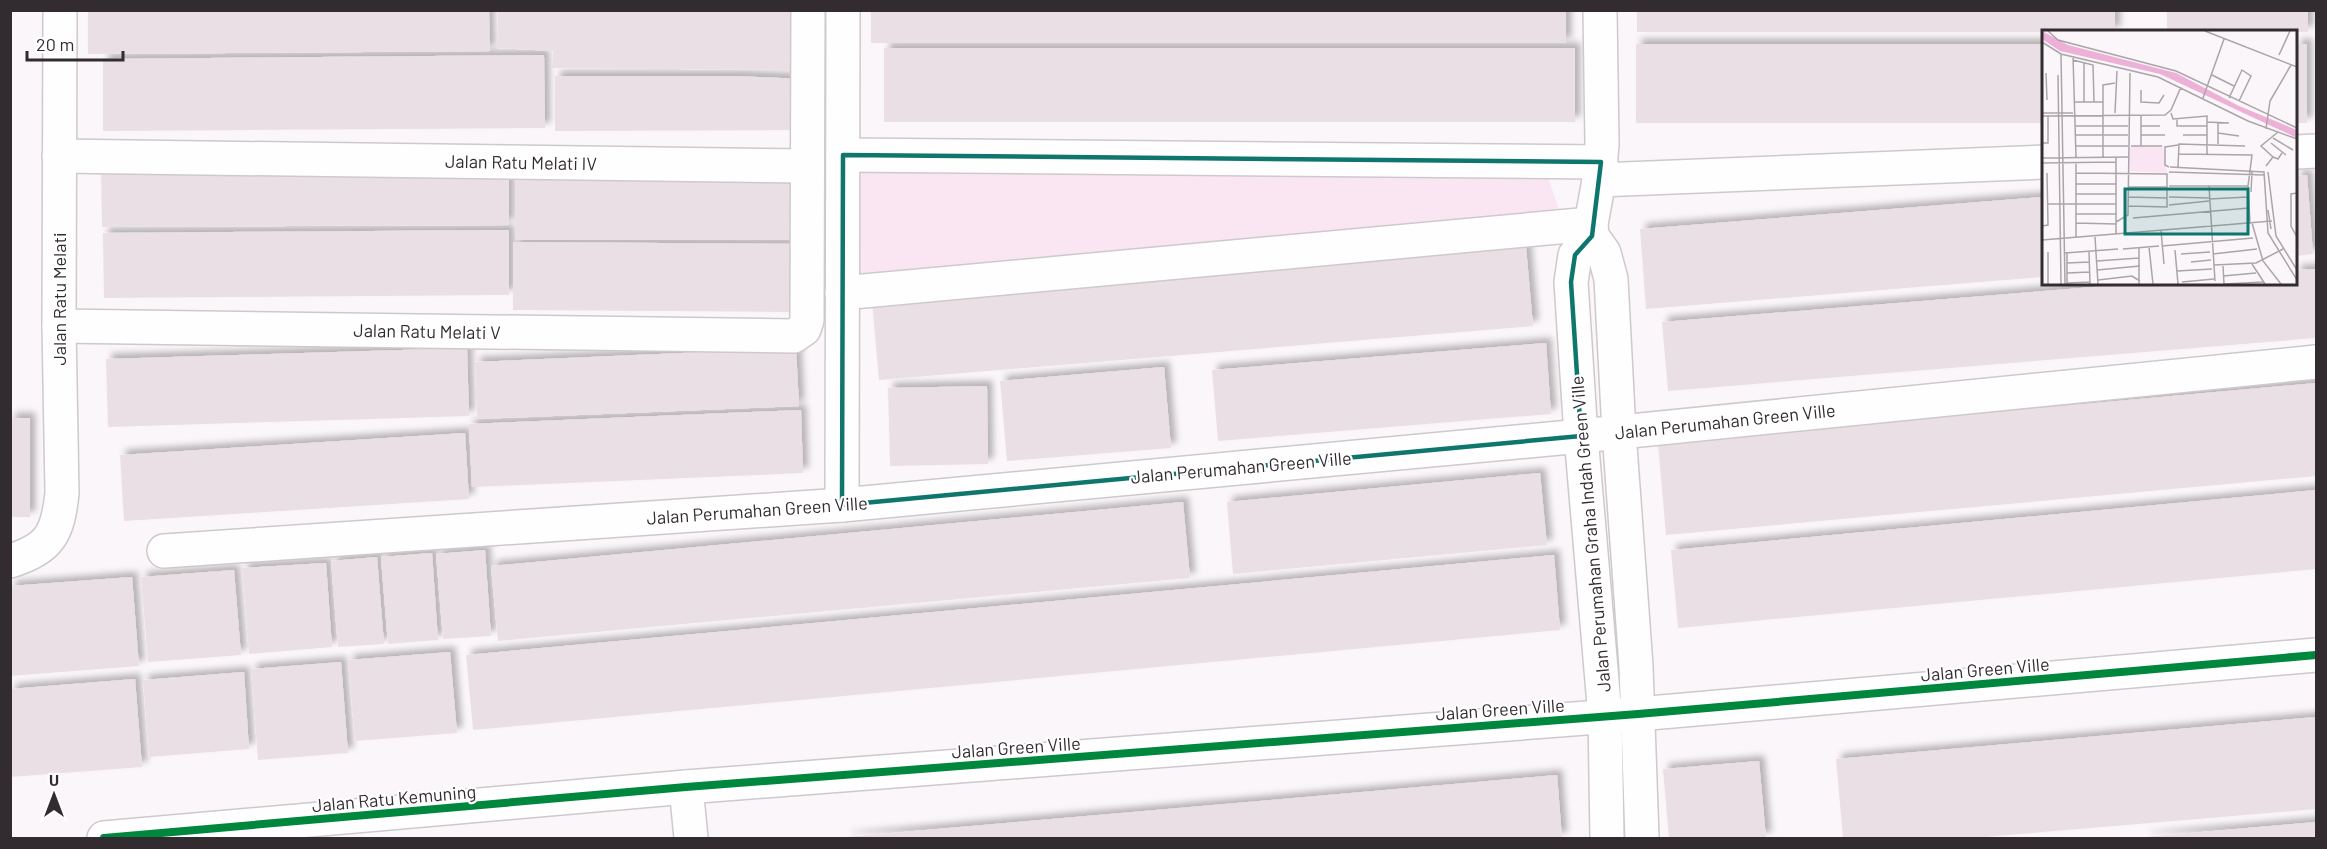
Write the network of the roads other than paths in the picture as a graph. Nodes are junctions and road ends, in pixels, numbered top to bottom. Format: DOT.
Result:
graph roads {
  1 [pos="60,10"];
  2 [pos="808,10"];
  3 [pos="843,10"];
  4 [pos="1600,10"];
  5 [pos="2297,152"];
  6 [pos="2316,152"];
  7 [pos="843,155"];
  8 [pos="59,156"];
  9 [pos="2042,162"];
  10 [pos="807,166"];
  11 [pos="1600,171"];
  12 [pos="1592,230"];
  13 [pos="842,293"];
  14 [pos="59,326"];
  15 [pos="2316,362"];
  16 [pos="1618,432"];
  17 [pos="1581,436"];
  18 [pos="842,505"];
  19 [pos="164,551"];
  20 [pos="10,561"];
  21 [pos="2316,655"];
  22 [pos="1638,714"];
  23 [pos="1605,716"];
  24 [pos="686,787"];
  25 [pos="104,838"];
  26 [pos="691,838"];
  27 [pos="1607,838"];
  28 [pos="1642,838"];
  1 -- 8 [label="street, Jalan Ratu Melati"];
  2 -- 10 [label="street"];
  3 -- 7 [label="street"];
  4 -- 11 [label="street, Jalan Perumahan Graha Indah Green Ville"];
  5 -- 6 [label="street"];
  7 -- 11 [label="street"];
  7 -- 13 [label="street"];
  8 -- 10 [label="street, Jalan Ratu Melati IV"];
  8 -- 14 [label="street, Jalan Ratu Melati"];
  9 -- 11 [label="street"];
  10 -- 14 [label="street, Jalan Ratu Melati V"];
  11 -- 12 [label="street, Jalan Perumahan Graha Indah Green Ville"];
  12 -- 13 [label="street"];
  12 -- 16 [label="street, Jalan Perumahan Graha Indah Green Ville"];
  12 -- 17 [label="street, Jalan Perumahan Graha Indah Green Ville"];
  13 -- 18 [label="street"];
  14 -- 20 [label="street, Jalan Ratu Melati"];
  15 -- 16 [label="street, Jalan Perumahan Green Ville"];
  16 -- 17 [label="street, Jalan Perumahan Green Ville"];
  16 -- 22 [label="street, Jalan Perumahan Graha Indah Green Ville"];
  17 -- 18 [label="street, Jalan Perumahan Green Ville"];
  17 -- 23 [label="street, Jalan Perumahan Graha Indah Green Ville"];
  18 -- 19 [label="street, Jalan Perumahan Green Ville"];
  21 -- 22 [label="street, Jalan Green Ville"];
  22 -- 23 [label="street, Jalan Green Ville"];
  22 -- 28 [label="street, Jalan Perumahan Graha Indah Green Ville"];
  23 -- 24 [label="street, Jalan Green Ville"];
  23 -- 27 [label="street, Jalan Perumahan Graha Indah Green Ville"];
  24 -- 25 [label="street, Jalan Ratu Kemuning"];
  24 -- 26 [label="street"];
}
